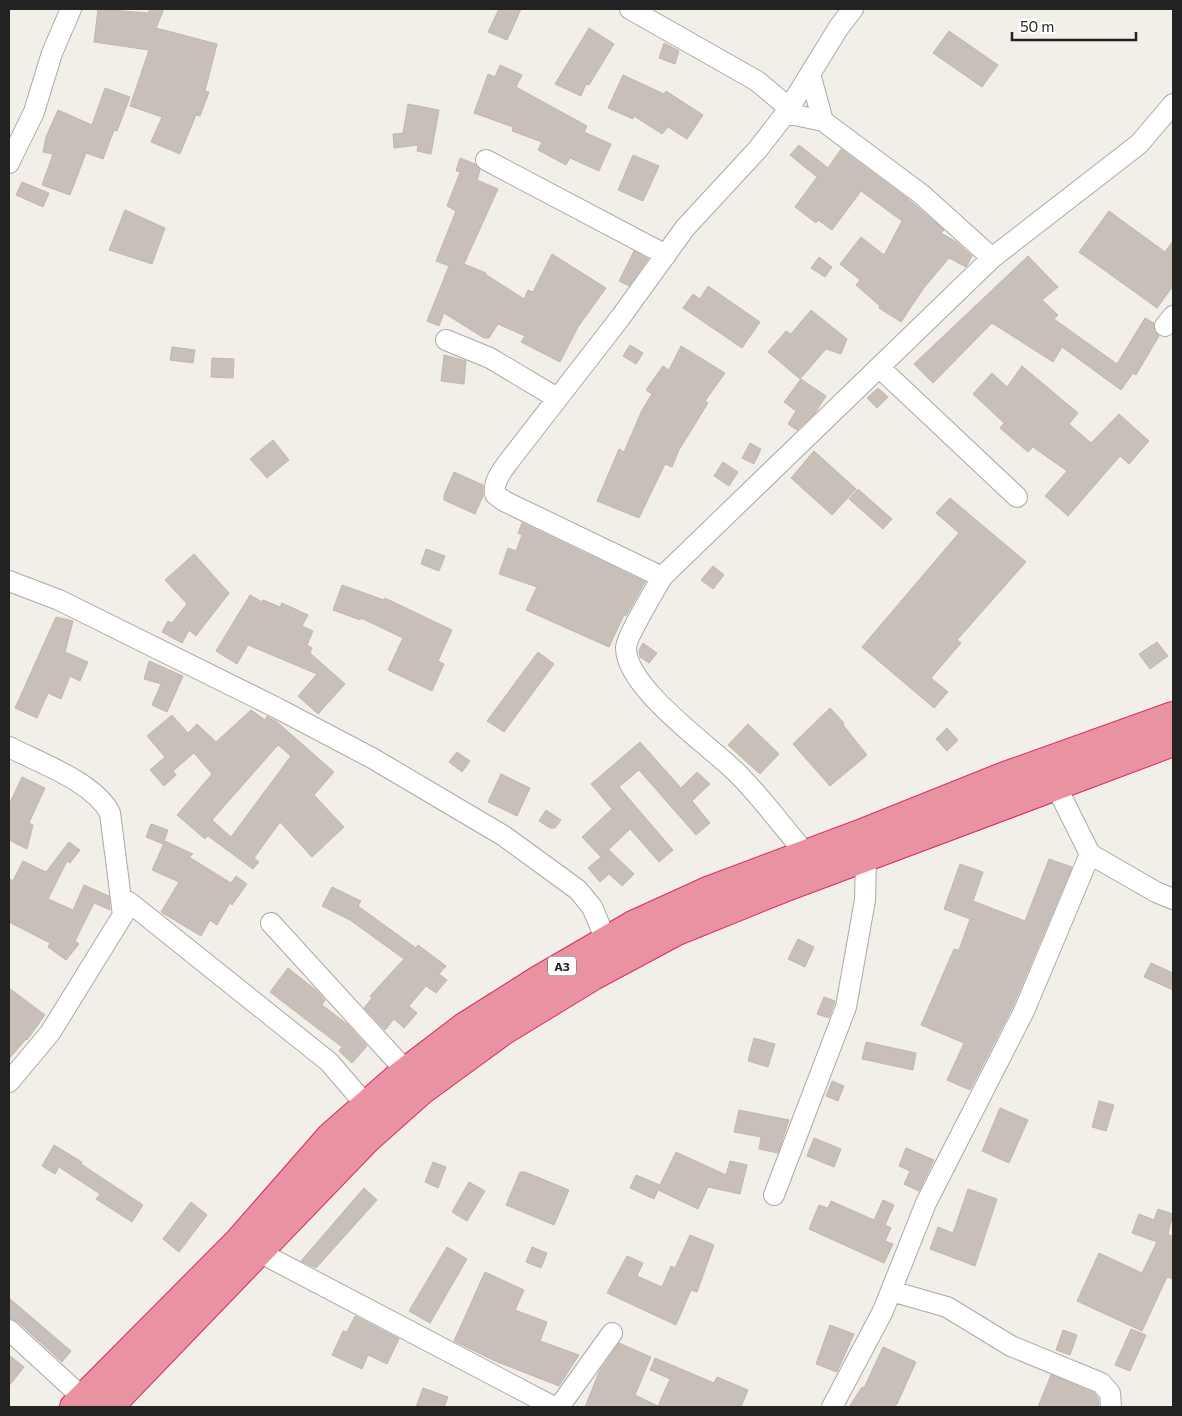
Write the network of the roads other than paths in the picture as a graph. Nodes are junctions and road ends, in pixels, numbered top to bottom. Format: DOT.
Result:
graph roads {
  1 [pos="71,9"];
  2 [pos="630,9"];
  3 [pos="853,9"];
  4 [pos="757,81"];
  5 [pos="805,82"];
  6 [pos="1173,104"];
  7 [pos="787,110"];
  8 [pos="822,121"];
  9 [pos="486,160"];
  10 [pos="9,163"];
  11 [pos="666,255"];
  12 [pos="992,258"];
  13 [pos="446,340"];
  14 [pos="880,368"];
  15 [pos="557,398"];
  16 [pos="1017,497"];
  17 [pos="662,577"];
  18 [pos="9,581"];
  19 [pos="1173,716"];
  20 [pos="1173,742"];
  21 [pos="9,747"];
  22 [pos="1056,786"];
  23 [pos="806,854"];
  24 [pos="1090,854"];
  25 [pos="866,857"];
  26 [pos="1173,899"];
  27 [pos="123,915"];
  28 [pos="271,923"];
  29 [pos="606,940"];
  30 [pos="406,1071"];
  31 [pos="9,1082"];
  32 [pos="366,1105"];
  33 [pos="774,1195"];
  34 [pos="259,1252"];
  35 [pos="891,1291"];
  36 [pos="9,1330"];
  37 [pos="612,1333"];
  38 [pos="79,1403"];
  39 [pos="109,1407"];
  40 [pos="554,1407"];
  41 [pos="559,1407"];
  42 [pos="832,1407"];
  43 [pos="1111,1407"];
  1 -- 10 [label="street"];
  2 -- 4 [label="street"];
  3 -- 5 [label="street"];
  4 -- 5 [label="street"];
  4 -- 7 [label="street"];
  5 -- 7 [label="street"];
  5 -- 8 [label="street"];
  6 -- 12 [label="street"];
  7 -- 8 [label="street"];
  7 -- 11 [label="street"];
  8 -- 12 [label="street"];
  9 -- 11 [label="street"];
  11 -- 15 [label="street"];
  12 -- 14 [label="street"];
  13 -- 15 [label="street"];
  14 -- 16 [label="street"];
  14 -- 17 [label="street"];
  15 -- 17 [label="street"];
  17 -- 23 [label="street"];
  18 -- 29 [label="street"];
  19 -- 23 [label="highway, A3"];
  20 -- 22 [label="highway, A3"];
  21 -- 27 [label="street"];
  22 -- 24 [label="street"];
  22 -- 25 [label="highway, A3"];
  23 -- 29 [label="highway, A3"];
  24 -- 26 [label="street"];
  24 -- 35 [label="street"];
  25 -- 33 [label="street"];
  25 -- 34 [label="highway, A3"];
  27 -- 31 [label="street"];
  27 -- 32 [label="street"];
  28 -- 30 [label="street"];
  29 -- 30 [label="highway, A3"];
  30 -- 32 [label="highway, A3"];
  32 -- 38 [label="highway, A3"];
  34 -- 39 [label="highway, A3"];
  34 -- 40 [label="street"];
  35 -- 42 [label="street"];
  35 -- 43 [label="street"];
  36 -- 38 [label="street"];
  37 -- 41 [label="street"];
}
